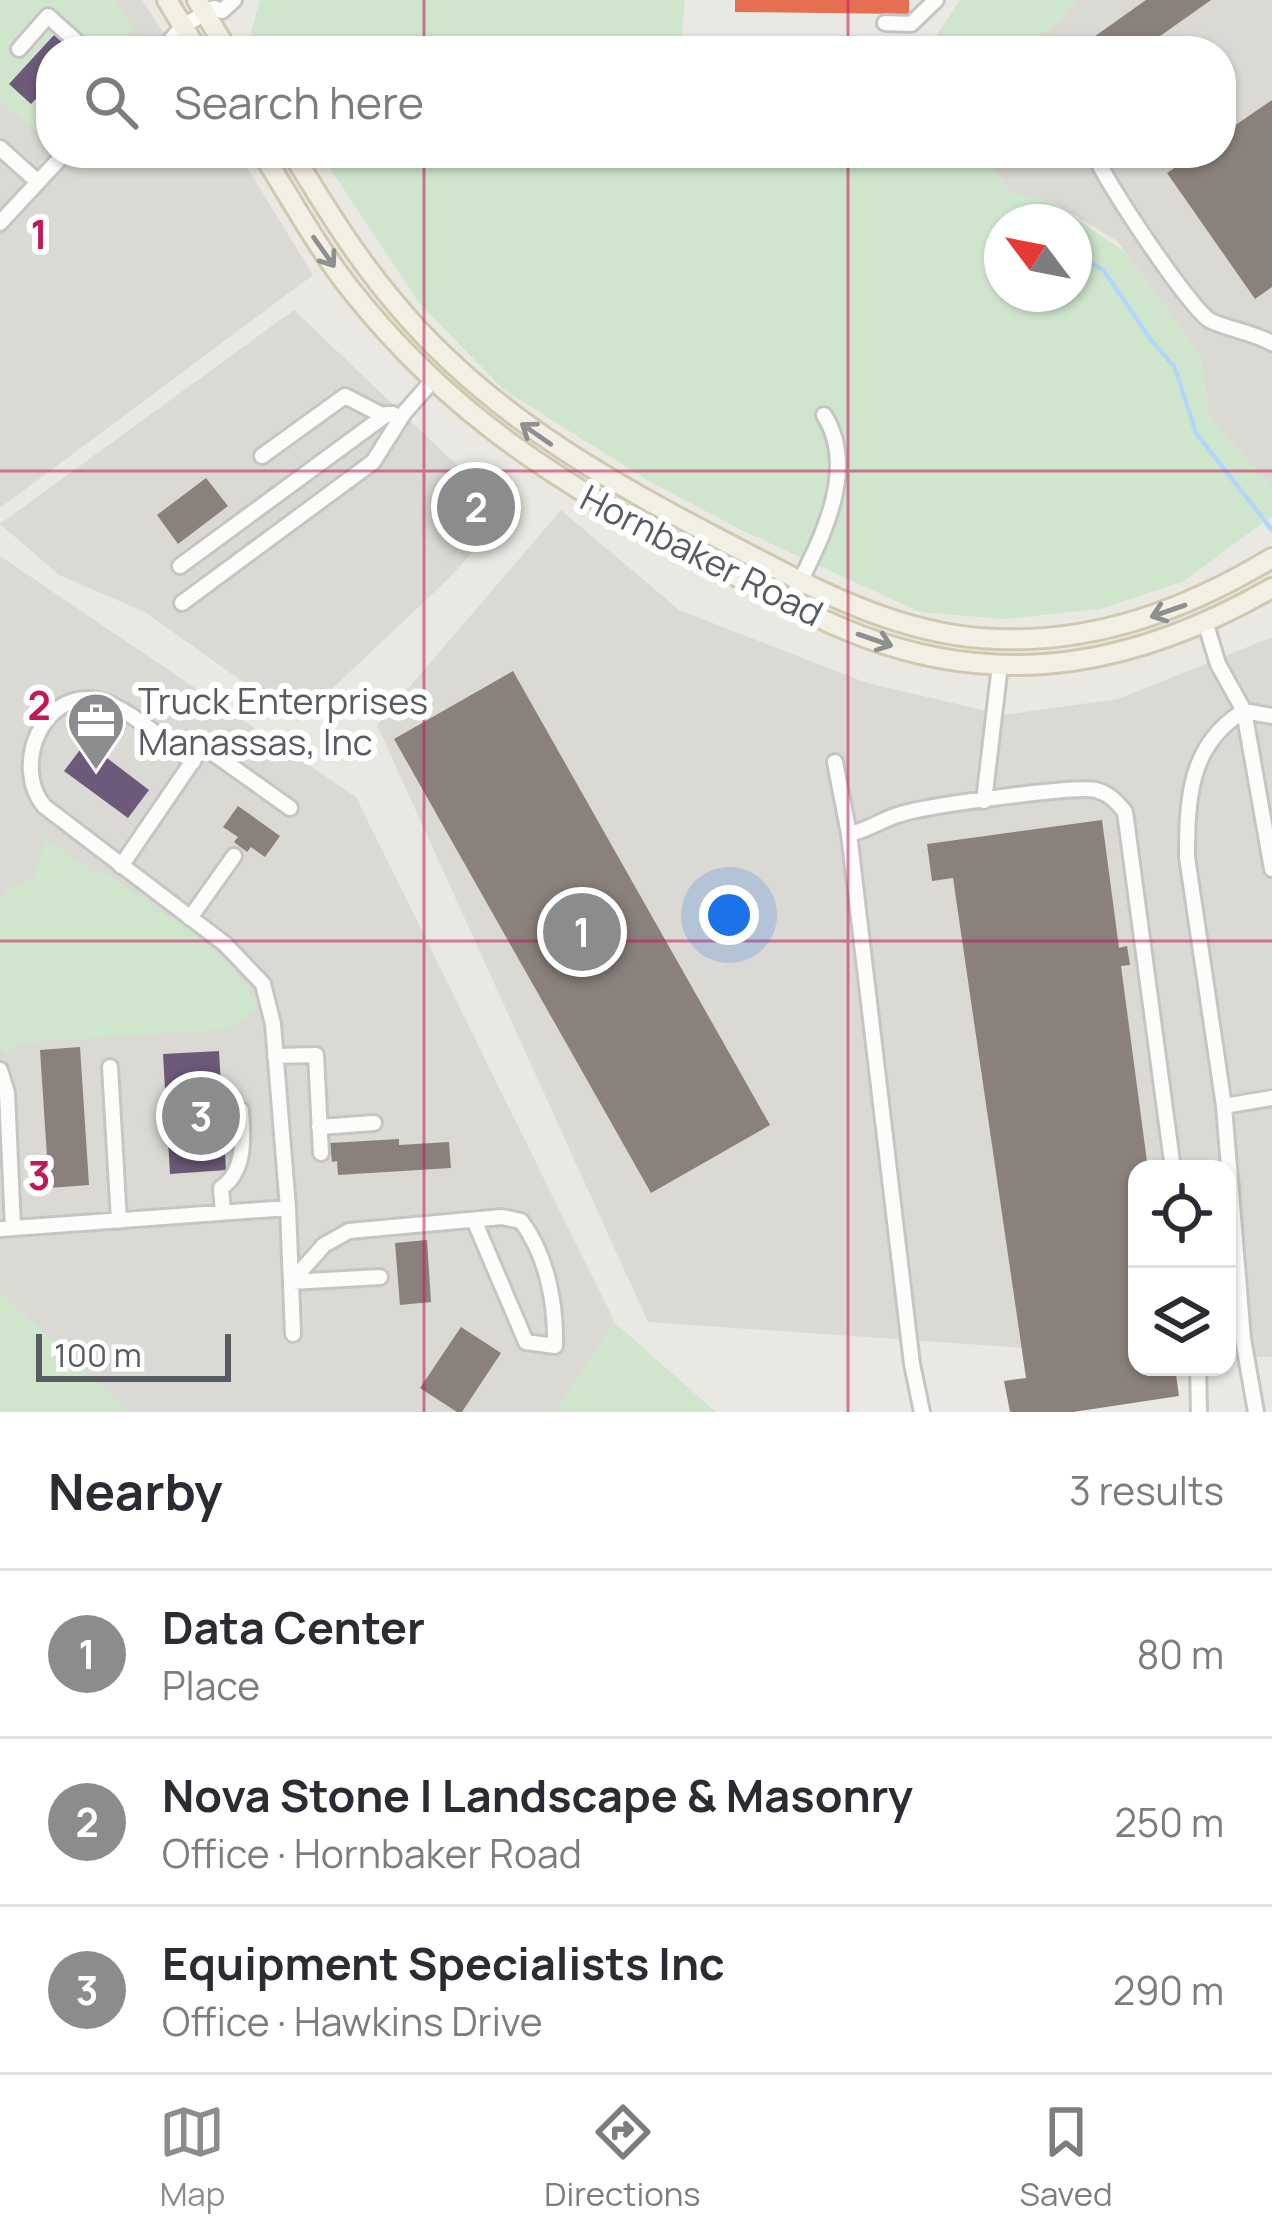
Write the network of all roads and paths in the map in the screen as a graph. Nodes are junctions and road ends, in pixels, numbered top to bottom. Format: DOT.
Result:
graph roads {
  1 [pos="167,0"];
  2 [pos="234,0"];
  3 [pos="934,1"];
  4 [pos="208,5"];
  5 [pos="886,23"];
  6 [pos="183,26"];
  7 [pos="70,36"];
  8 [pos="174,36"];
  9 [pos="189,36"];
  10 [pos="222,36"];
  11 [pos="19,49"];
  12 [pos="0,148"];
  13 [pos="51,168"];
  14 [pos="272,168"];
  15 [pos="301,168"];
  16 [pos="1101,168"];
  17 [pos="38,182"];
  18 [pos="0,223"];
  19 [pos="1272,343"];
  20 [pos="434,380"];
  21 [pos="396,414"];
  22 [pos="824,415"];
  23 [pos="262,456"];
  24 [pos="1272,558"];
  25 [pos="180,566"];
  26 [pos="800,583"];
  27 [pos="1272,588"];
  28 [pos="182,602"];
  29 [pos="790,602"];
  30 [pos="1206,625"];
  31 [pos="1000,665"];
  32 [pos="1244,711"];
  33 [pos="1272,716"];
  34 [pos="193,762"];
  35 [pos="835,762"];
  36 [pos="984,801"];
  37 [pos="290,808"];
  38 [pos="849,834"];
  39 [pos="234,856"];
  40 [pos="122,866"];
  41 [pos="1272,869"];
  42 [pos="190,918"];
  43 [pos="275,1057"];
  44 [pos="110,1067"];
  45 [pos="0,1070"];
  46 [pos="1272,1098"];
  47 [pos="1224,1106"];
  48 [pos="241,1110"];
  49 [pos="374,1123"];
  50 [pos="319,1126"];
  51 [pos="321,1153"];
  52 [pos="1172,1160"];
  53 [pos="5,1164"];
  54 [pos="288,1208"];
  55 [pos="223,1213"];
  56 [pos="474,1220"];
  57 [pos="119,1221"];
  58 [pos="7,1228"];
  59 [pos="380,1277"];
  60 [pos="291,1282"];
  61 [pos="293,1334"];
  62 [pos="1198,1376"];
  63 [pos="922,1412"];
  64 [pos="1198,1412"];
  65 [pos="1256,1412"];
  1 -- 6 [label="main road"];
  2 -- 4 [label="street"];
  3 -- 5 [label="street"];
  4 -- 6 [label="street"];
  4 -- 10 [label="main road"];
  6 -- 8 [label="street"];
  6 -- 9 [label="main road"];
  7 -- 11 [label="street"];
  12 -- 17 [label="street"];
  13 -- 17 [label="street"];
  14 -- 20 [label="main road, Hornbaker Road, one-way"];
  26 -- 15 [label="main road, Hornbaker Road, one-way"];
  16 -- 19 [label="street"];
  17 -- 18 [label="street"];
  20 -- 21 [label="street"];
  20 -- 29 [label="main road, Hornbaker Road"];
  21 -- 23 [label="street"];
  21 -- 25 [label="street"];
  21 -- 28 [label="street"];
  22 -- 26 [label="street"];
  24 -- 26 [label="main road, Hornbaker Road, one-way"];
  26 -- 29 [label="street"];
  27 -- 30 [label="main road, Hornbaker Road"];
  29 -- 31 [label="main road, Hornbaker Road, one-way"];
  30 -- 31 [label="main road, Hornbaker Road"];
  30 -- 32 [label="street"];
  31 -- 36 [label="street"];
  32 -- 33 [label="street"];
  32 -- 41 [label="street"];
  32 -- 47 [label="street"];
  34 -- 37 [label="street"];
  34 -- 40 [label="street"];
  34 -- 40 [label="street"];
  35 -- 38 [label="street"];
  36 -- 38 [label="street"];
  36 -- 52 [label="street"];
  38 -- 63 [label="street"];
  39 -- 42 [label="street"];
  40 -- 42 [label="street"];
  42 -- 43 [label="street"];
  43 -- 50 [label="street"];
  43 -- 54 [label="street"];
  44 -- 57 [label="street"];
  45 -- 53 [label="street"];
  46 -- 47 [label="street"];
  47 -- 65 [label="street"];
  48 -- 55 [label="street"];
  49 -- 50 [label="street"];
  50 -- 51 [label="street"];
  53 -- 58 [label="street"];
  54 -- 55 [label="street"];
  54 -- 60 [label="street"];
  55 -- 57 [label="street"];
  56 -- 56 [label="street"];
  56 -- 60 [label="street"];
  57 -- 58 [label="street"];
  59 -- 60 [label="street"];
  60 -- 61 [label="street"];
  62 -- 64 [label="street"];
}
